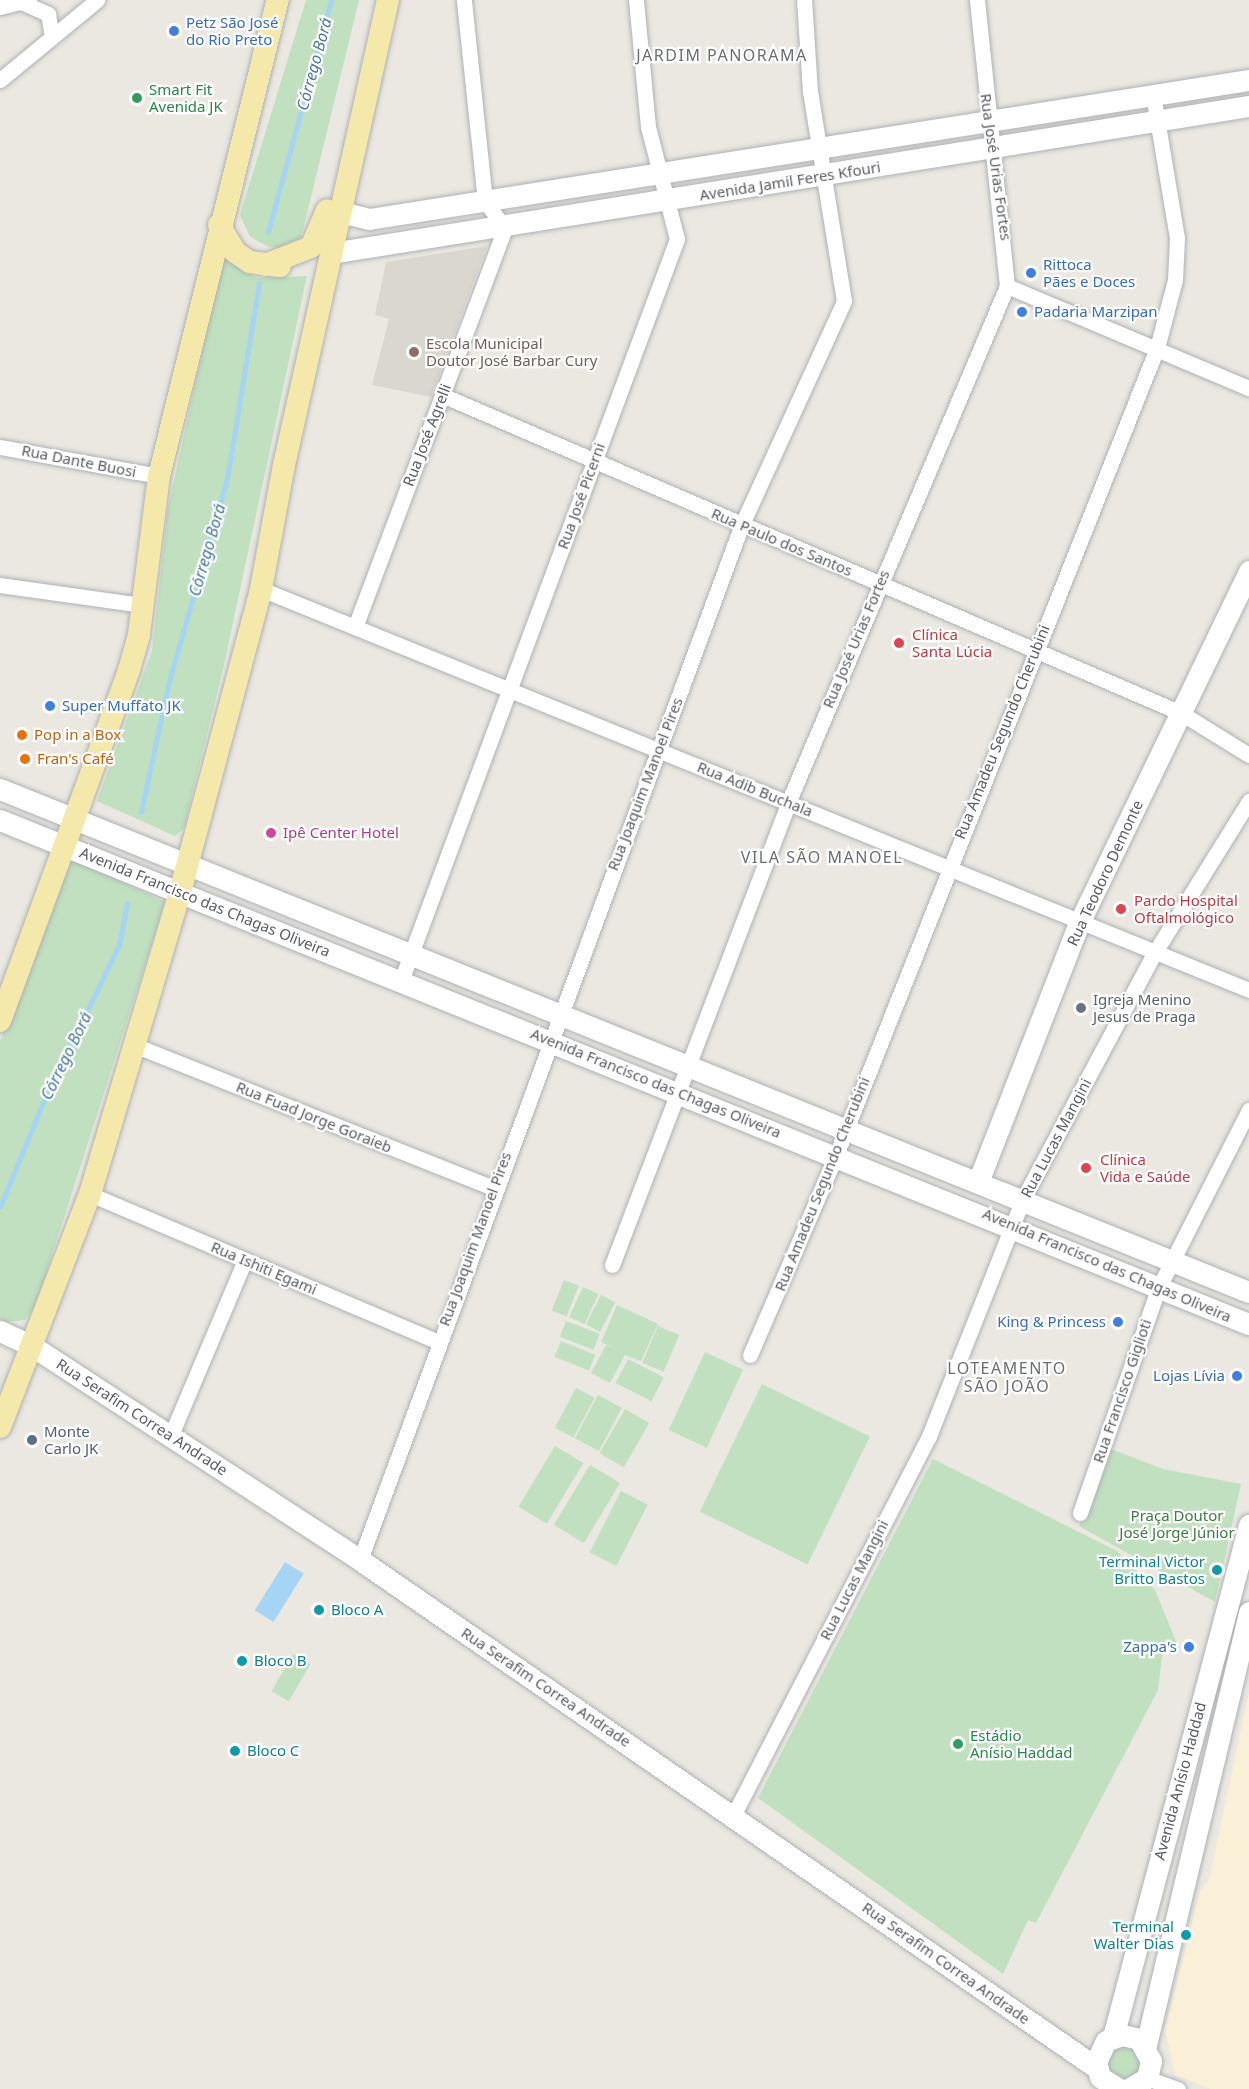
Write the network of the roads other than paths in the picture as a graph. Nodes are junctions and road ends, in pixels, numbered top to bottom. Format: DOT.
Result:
graph roads {
  1 [pos="97,0"];
  2 [pos="278,0"];
  3 [pos="388,0"];
  4 [pos="464,0"];
  5 [pos="636,0"];
  6 [pos="804,0"];
  7 [pos="977,0"];
  8 [pos="24,1"];
  9 [pos="0,8"];
  10 [pos="52,36"];
  11 [pos="0,80"];
  12 [pos="1249,80"];
  13 [pos="1153,95"];
  14 [pos="1249,105"];
  15 [pos="988,121"];
  16 [pos="1157,121"];
  17 [pos="821,147"];
  18 [pos="990,148"];
  19 [pos="351,165"];
  20 [pos="658,173"];
  21 [pos="825,175"];
  22 [pos="485,201"];
  23 [pos="666,201"];
  24 [pos="340,212"];
  25 [pos="219,225"];
  26 [pos="505,228"];
  27 [pos="331,253"];
  28 [pos="265,266"];
  29 [pos="1007,286"];
  30 [pos="1157,348"];
  31 [pos="1249,388"];
  32 [pos="442,395"];
  33 [pos="0,447"];
  34 [pos="594,461"];
  35 [pos="159,476"];
  36 [pos="742,524"];
  37 [pos="1249,571"];
  38 [pos="879,583"];
  39 [pos="0,585"];
  40 [pos="261,589"];
  41 [pos="143,605"];
  42 [pos="355,627"];
  43 [pos="1034,650"];
  44 [pos="509,689"];
  45 [pos="1181,713"];
  46 [pos="657,750"];
  47 [pos="1249,755"];
  48 [pos="0,789"];
  49 [pos="29,801"];
  50 [pos="1249,801"];
  51 [pos="788,803"];
  52 [pos="72,819"];
  53 [pos="9,823"];
  54 [pos="63,844"];
  55 [pos="187,865"];
  56 [pos="949,868"];
  57 [pos="180,892"];
  58 [pos="1080,921"];
  59 [pos="1155,952"];
  60 [pos="410,955"];
  61 [pos="401,981"];
  62 [pos="1249,990"];
  63 [pos="559,1013"];
  64 [pos="0,1021"];
  65 [pos="550,1040"];
  66 [pos="134,1045"];
  67 [pos="685,1065"];
  68 [pos="678,1091"];
  69 [pos="1249,1110"];
  70 [pos="846,1129"];
  71 [pos="836,1155"];
  72 [pos="978,1182"];
  73 [pos="493,1188"];
  74 [pos="90,1194"];
  75 [pos="1023,1199"];
  76 [pos="1012,1224"];
  77 [pos="245,1260"];
  78 [pos="1170,1263"];
  79 [pos="612,1265"];
  80 [pos="1158,1289"];
  81 [pos="1249,1292"];
  82 [pos="1249,1324"];
  83 [pos="0,1331"];
  84 [pos="438,1342"];
  85 [pos="32,1346"];
  86 [pos="750,1355"];
  87 [pos="0,1427"];
  88 [pos="171,1435"];
  89 [pos="1080,1513"];
  90 [pos="1249,1525"];
  91 [pos="360,1560"];
  92 [pos="1249,1612"];
  93 [pos="1220,1627"];
  94 [pos="1243,1632"];
  95 [pos="734,1814"];
  96 [pos="1113,2037"];
  97 [pos="1146,2045"];
  98 [pos="1101,2074"];
  99 [pos="1136,2086"];
  100 [pos="1178,2089"];
  1 -- 10 [label="street"];
  2 -- 25 [label="main road"];
  3 -- 19 [label="main road"];
  4 -- 22 [label="street"];
  5 -- 20 [label="street, Rua José Picerni"];
  6 -- 17 [label="street, Rua Joaquim Manoel Pires"];
  7 -- 15 [label="street, Rua José Urias Fortes"];
  8 -- 9 [label="street"];
  8 -- 10 [label="street"];
  10 -- 11 [label="street"];
  12 -- 13 [label="street, Avenida Jamil Feres Kfouri"];
  13 -- 15 [label="street, Avenida Jamil Feres Kfouri"];
  13 -- 16 [label="street, Rua Amadeu Segundo Cherubini"];
  14 -- 16 [label="street, Avenida Jamil Feres Kfouri"];
  15 -- 17 [label="street, Avenida Jamil Feres Kfouri"];
  15 -- 18 [label="street, Rua José Urias Fortes"];
  16 -- 18 [label="street, Avenida Jamil Feres Kfouri"];
  16 -- 30 [label="street, Rua Amadeu Segundo Cherubini"];
  17 -- 20 [label="street, Avenida Jamil Feres Kfouri"];
  17 -- 21 [label="street, Rua Joaquim Manoel Pires"];
  18 -- 21 [label="street, Avenida Jamil Feres Kfouri"];
  18 -- 29 [label="street, Rua José Urias Fortes"];
  19 -- 24 [label="main road"];
  19 -- 28 [label="main road"];
  20 -- 22 [label="street, Avenida Jamil Feres Kfouri"];
  20 -- 23 [label="street, Rua José Picerni"];
  21 -- 23 [label="street, Avenida Jamil Feres Kfouri"];
  21 -- 36 [label="street, Rua Joaquim Manoel Pires"];
  22 -- 24 [label="street, Avenida Jamil Feres Kfouri"];
  22 -- 26 [label="street"];
  23 -- 26 [label="street, Avenida Jamil Feres Kfouri"];
  23 -- 34 [label="street, Rua José Picerni"];
  24 -- 27 [label="main road"];
  25 -- 28 [label="main road"];
  25 -- 35 [label="main road"];
  26 -- 27 [label="street, Avenida Jamil Feres Kfouri"];
  26 -- 32 [label="street, Rua José Agrelli"];
  27 -- 28 [label="main road"];
  27 -- 40 [label="main road"];
  29 -- 30 [label="street"];
  29 -- 38 [label="street, Rua José Urias Fortes"];
  30 -- 31 [label="street"];
  30 -- 43 [label="street, Rua Amadeu Segundo Cherubini"];
  32 -- 34 [label="street, Rua Paulo dos Santos"];
  32 -- 42 [label="street, Rua José Agrelli"];
  33 -- 35 [label="street, Rua Dante Buosi"];
  34 -- 36 [label="street, Rua Paulo dos Santos"];
  34 -- 44 [label="street, Rua José Picerni"];
  35 -- 41 [label="main road"];
  36 -- 38 [label="street, Rua Paulo dos Santos"];
  36 -- 46 [label="street, Rua Joaquim Manoel Pires"];
  37 -- 45 [label="street, Rua Teodoro Demonte"];
  38 -- 43 [label="street, Rua Paulo dos Santos"];
  38 -- 51 [label="street, Rua José Urias Fortes"];
  39 -- 41 [label="street"];
  40 -- 42 [label="street, Rua Adib Buchala"];
  40 -- 55 [label="main road"];
  41 -- 52 [label="main road"];
  42 -- 44 [label="street, Rua Adib Buchala"];
  43 -- 45 [label="street, Rua Paulo dos Santos"];
  43 -- 56 [label="street, Rua Amadeu Segundo Cherubini"];
  44 -- 46 [label="street, Rua Adib Buchala"];
  44 -- 60 [label="street, Rua José Picerni"];
  45 -- 47 [label="street, Rua Paulo dos Santos"];
  45 -- 58 [label="street, Rua Teodoro Demonte"];
  46 -- 51 [label="street, Rua Adib Buchala"];
  46 -- 63 [label="street, Rua Joaquim Manoel Pires"];
  48 -- 49 [label="street, Avenida Francisco das Chagas Oliveira"];
  49 -- 52 [label="street, Avenida Francisco das Chagas Oliveira"];
  49 -- 53 [label="street"];
  50 -- 59 [label="street, Rua Lucas Mangini"];
  51 -- 56 [label="street, Rua Adib Buchala"];
  51 -- 67 [label="street, Rua José Urias Fortes"];
  52 -- 54 [label="main road"];
  52 -- 55 [label="street, Avenida Francisco das Chagas Oliveira"];
  53 -- 54 [label="street, Avenida Francisco das Chagas Oliveira"];
  54 -- 57 [label="street, Avenida Francisco das Chagas Oliveira"];
  54 -- 64 [label="main road"];
  55 -- 57 [label="main road"];
  55 -- 60 [label="street, Avenida Francisco das Chagas Oliveira"];
  56 -- 58 [label="street, Rua Adib Buchala"];
  56 -- 70 [label="street, Rua Amadeu Segundo Cherubini"];
  57 -- 61 [label="street, Avenida Francisco das Chagas Oliveira"];
  57 -- 66 [label="main road"];
  58 -- 59 [label="street, Rua Adib Buchala"];
  58 -- 72 [label="street, Rua Teodoro Demonte"];
  59 -- 62 [label="street, Rua Adib Buchala"];
  59 -- 75 [label="street, Rua Lucas Mangini"];
  60 -- 61 [label="street, Rua José Picerni"];
  60 -- 63 [label="street, Avenida Francisco das Chagas Oliveira"];
  61 -- 65 [label="street, Avenida Francisco das Chagas Oliveira"];
  63 -- 65 [label="street, Rua Joaquim Manoel Pires"];
  63 -- 67 [label="street, Avenida Francisco das Chagas Oliveira"];
  65 -- 68 [label="street, Avenida Francisco das Chagas Oliveira"];
  65 -- 73 [label="street, Rua Joaquim Manoel Pires"];
  66 -- 73 [label="street, Rua Fuad Jorge Goraieb"];
  66 -- 74 [label="main road"];
  67 -- 68 [label="street, Rua José Urias Fortes"];
  67 -- 70 [label="street, Avenida Francisco das Chagas Oliveira"];
  68 -- 71 [label="street, Avenida Francisco das Chagas Oliveira"];
  68 -- 79 [label="street, Rua José Urias Fortes"];
  69 -- 78 [label="street, Rua Francisco Giglioti"];
  70 -- 71 [label="street, Rua Amadeu Segundo Cherubini"];
  70 -- 72 [label="street, Avenida Francisco das Chagas Oliveira"];
  71 -- 76 [label="street, Avenida Francisco das Chagas Oliveira"];
  71 -- 86 [label="street, Rua Amadeu Segundo Cherubini"];
  72 -- 75 [label="street, Avenida Francisco das Chagas Oliveira"];
  73 -- 84 [label="street, Rua Joaquim Manoel Pires"];
  74 -- 77 [label="street, Rua Ishiti Egami"];
  74 -- 85 [label="main road"];
  75 -- 76 [label="street, Rua Lucas Mangini"];
  75 -- 78 [label="street, Avenida Francisco das Chagas Oliveira"];
  76 -- 80 [label="street, Avenida Francisco das Chagas Oliveira"];
  76 -- 95 [label="street, Rua Lucas Mangini"];
  77 -- 84 [label="street, Rua Ishiti Egami"];
  77 -- 88 [label="street"];
  78 -- 80 [label="street, Rua Francisco Giglioti"];
  78 -- 81 [label="street, Avenida Francisco das Chagas Oliveira"];
  80 -- 82 [label="street, Avenida Francisco das Chagas Oliveira"];
  80 -- 89 [label="street, Rua Francisco Giglioti"];
  83 -- 85 [label="street, Rua Serafim Correa Andrade"];
  84 -- 91 [label="street, Rua Joaquim Manoel Pires"];
  85 -- 87 [label="main road"];
  85 -- 88 [label="street, Rua Serafim Correa Andrade"];
  88 -- 91 [label="street, Rua Serafim Correa Andrade"];
  90 -- 93 [label="street, Avenida Anísio Haddad"];
  91 -- 95 [label="street, Rua Serafim Correa Andrade"];
  92 -- 94 [label="street, Avenida Anísio Haddad"];
  93 -- 94 [label="street"];
  93 -- 96 [label="street, Avenida Anísio Haddad"];
  94 -- 97 [label="street, Avenida Anísio Haddad"];
  95 -- 98 [label="street, Rua Serafim Correa Andrade"];
  96 -- 97 [label="street"];
  96 -- 98 [label="street"];
  97 -- 99 [label="street, Avenida Anísio Haddad"];
  99 -- 100 [label="street"];
}
